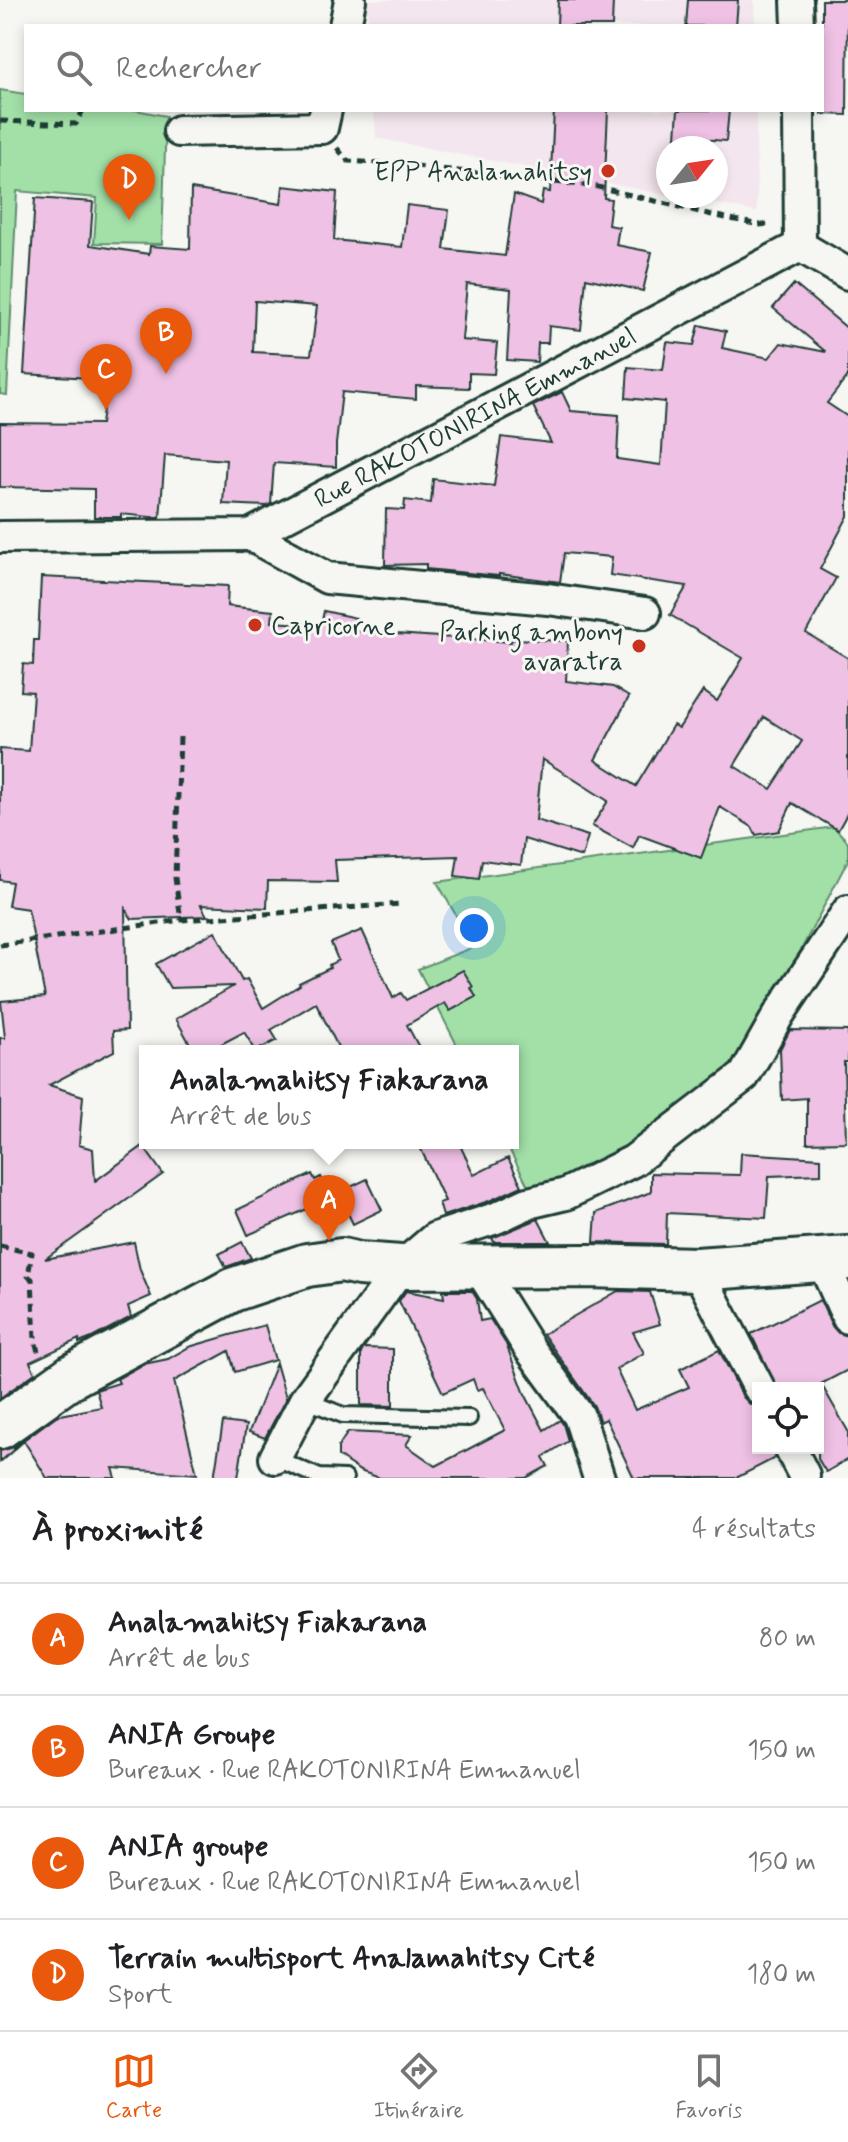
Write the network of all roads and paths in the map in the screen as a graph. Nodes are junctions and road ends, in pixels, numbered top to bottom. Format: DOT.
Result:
graph roads {
  1 [pos="350,0"];
  2 [pos="797,0"];
  3 [pos="345,24"];
  4 [pos="798,24"];
  5 [pos="82,112"];
  6 [pos="799,112"];
  7 [pos="324,119"];
  8 [pos="0,121"];
  9 [pos="179,131"];
  10 [pos="801,236"];
  11 [pos="848,274"];
  12 [pos="250,535"];
  13 [pos="0,537"];
  14 [pos="645,613"];
  15 [pos="180,737"];
  16 [pos="401,904"];
  17 [pos="848,911"];
  18 [pos="181,920"];
  19 [pos="0,945"];
  20 [pos="0,1246"];
  21 [pos="834,1258"];
  22 [pos="401,1267"];
  23 [pos="479,1268"];
  24 [pos="697,1269"];
  25 [pos="848,1318"];
  26 [pos="756,1382"];
  27 [pos="49,1392"];
  28 [pos="305,1400"];
  29 [pos="469,1418"];
  30 [pos="0,1427"];
  31 [pos="793,1454"];
  32 [pos="275,1458"];
  33 [pos="804,1475"];
  34 [pos="345,1478"];
  35 [pos="599,1478"];
  1 -- 3 [label="street"];
  2 -- 4 [label="street"];
  5 -- 8 [label="path"];
  6 -- 10 [label="street"];
  7 -- 9 [label="street"];
  7 -- 10 [label="path"];
  10 -- 11 [label="street"];
  10 -- 12 [label="street, Rue RAKOTONIRINA Emmanuel"];
  12 -- 13 [label="street, Rue RAKOTONIRINA Emmanuel"];
  12 -- 14 [label="street"];
  15 -- 18 [label="path"];
  16 -- 18 [label="path"];
  17 -- 22 [label="street"];
  18 -- 19 [label="path"];
  20 -- 27 [label="path"];
  21 -- 24 [label="main road"];
  21 -- 25 [label="street"];
  22 -- 23 [label="main road"];
  22 -- 27 [label="main road"];
  22 -- 28 [label="street"];
  23 -- 24 [label="main road"];
  23 -- 35 [label="street"];
  24 -- 26 [label="street"];
  27 -- 30 [label="main road"];
  28 -- 29 [label="lane"];
  28 -- 32 [label="street"];
  31 -- 33 [label="street"];
  32 -- 34 [label="lane"];
}
